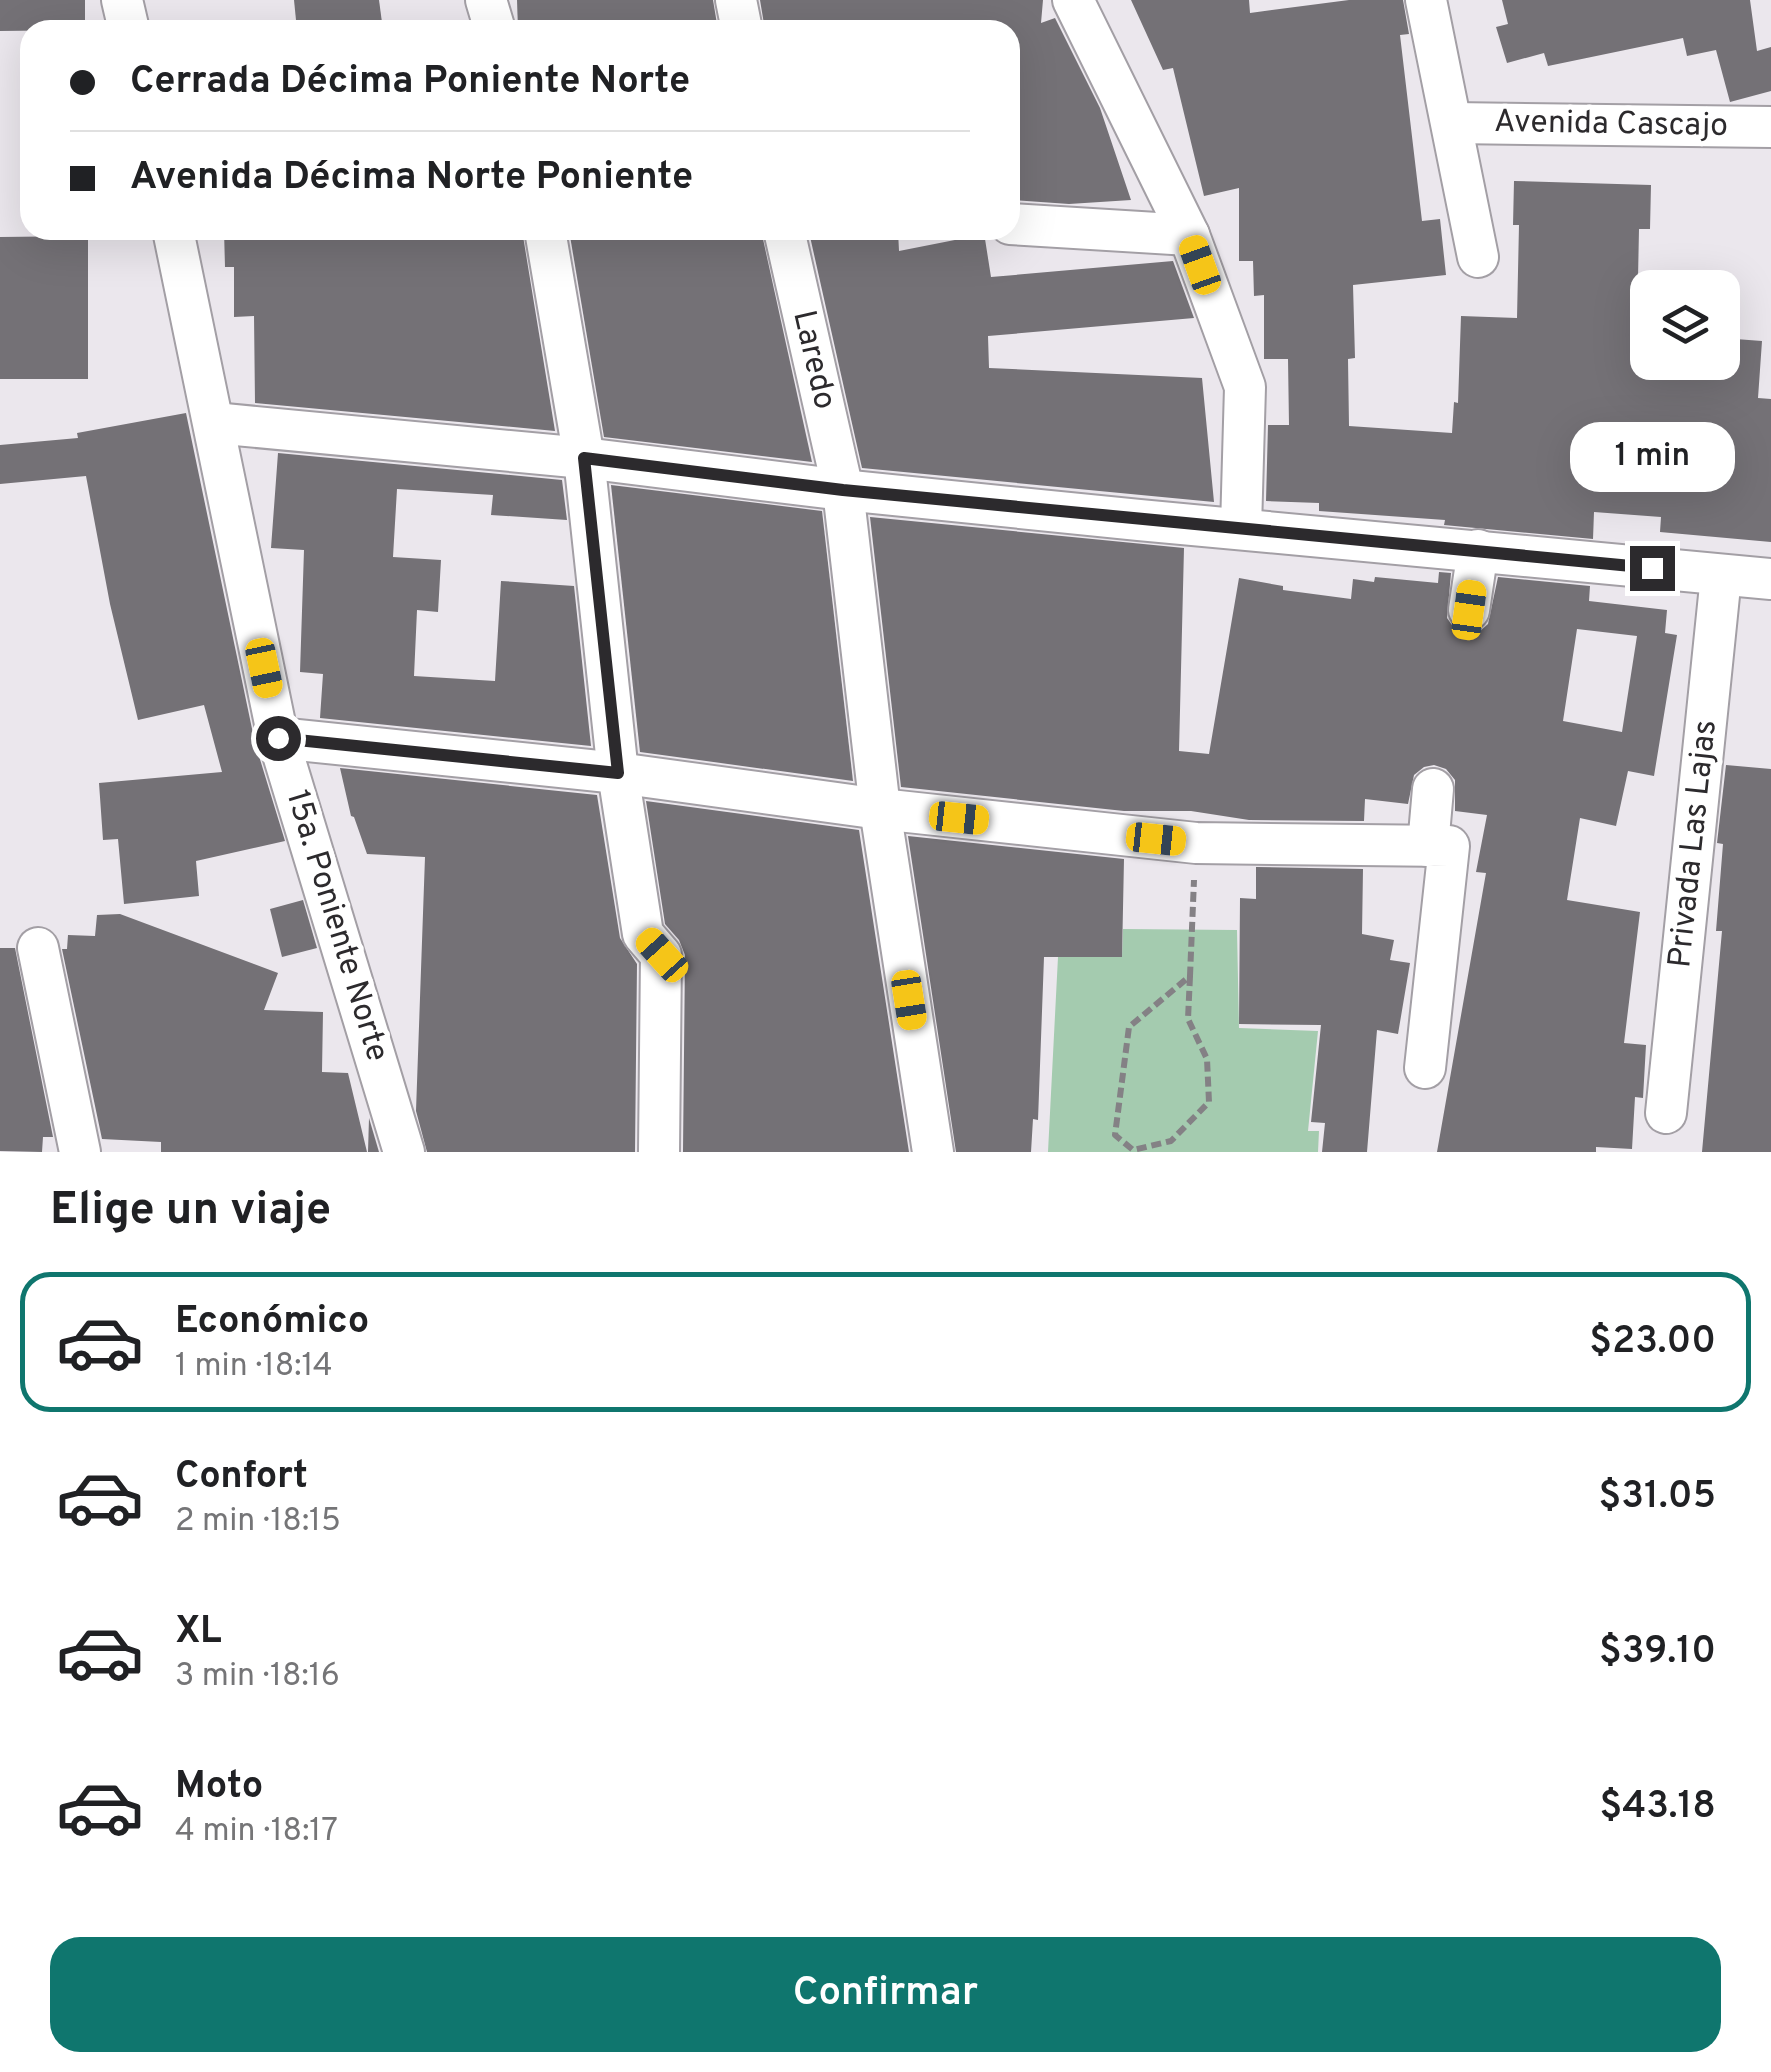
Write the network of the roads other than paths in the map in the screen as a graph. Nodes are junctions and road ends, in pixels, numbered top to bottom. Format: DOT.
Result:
graph roads {
  1 [pos="1073,0"];
  2 [pos="1426,0"];
  3 [pos="1452,123"];
  4 [pos="1771,127"];
  5 [pos="1020,225"];
  6 [pos="1188,234"];
  7 [pos="175,240"];
  8 [pos="548,240"];
  9 [pos="786,240"];
  10 [pos="1478,257"];
  11 [pos="214,424"];
  12 [pos="584,458"];
  13 [pos="843,490"];
  14 [pos="1241,528"];
  15 [pos="1478,550"];
  16 [pos="1721,576"];
  17 [pos="1771,579"];
  18 [pos="1469,610"];
  19 [pos="278,738"];
  20 [pos="618,773"];
  21 [pos="1433,789"];
  22 [pos="880,809"];
  23 [pos="1428,846"];
  24 [pos="38,948"];
  25 [pos="1425,1068"];
  26 [pos="1666,1113"];
  27 [pos="80,1152"];
  28 [pos="404,1152"];
  29 [pos="659,1152"];
  30 [pos="933,1152"];
  1 -- 6 [label="street"];
  2 -- 3 [label="street"];
  3 -- 4 [label="street, Avenida Cascajo"];
  3 -- 10 [label="street"];
  5 -- 6 [label="street"];
  6 -- 14 [label="street"];
  7 -- 11 [label="street, 15a. Poniente Norte"];
  8 -- 12 [label="street"];
  9 -- 13 [label="street, Laredo"];
  11 -- 12 [label="street"];
  11 -- 19 [label="street, 15a. Poniente Norte"];
  12 -- 13 [label="street"];
  12 -- 20 [label="street"];
  13 -- 14 [label="street"];
  13 -- 22 [label="street, Laredo"];
  14 -- 15 [label="street"];
  15 -- 16 [label="street"];
  15 -- 18 [label="street"];
  16 -- 17 [label="street"];
  16 -- 26 [label="street, Privada Las Lajas"];
  19 -- 20 [label="street"];
  19 -- 28 [label="street, 15a. Poniente Norte"];
  20 -- 22 [label="street"];
  20 -- 29 [label="street"];
  21 -- 23 [label="street"];
  22 -- 23 [label="street"];
  22 -- 30 [label="street, Laredo"];
  23 -- 25 [label="street"];
  24 -- 27 [label="street"];
}
